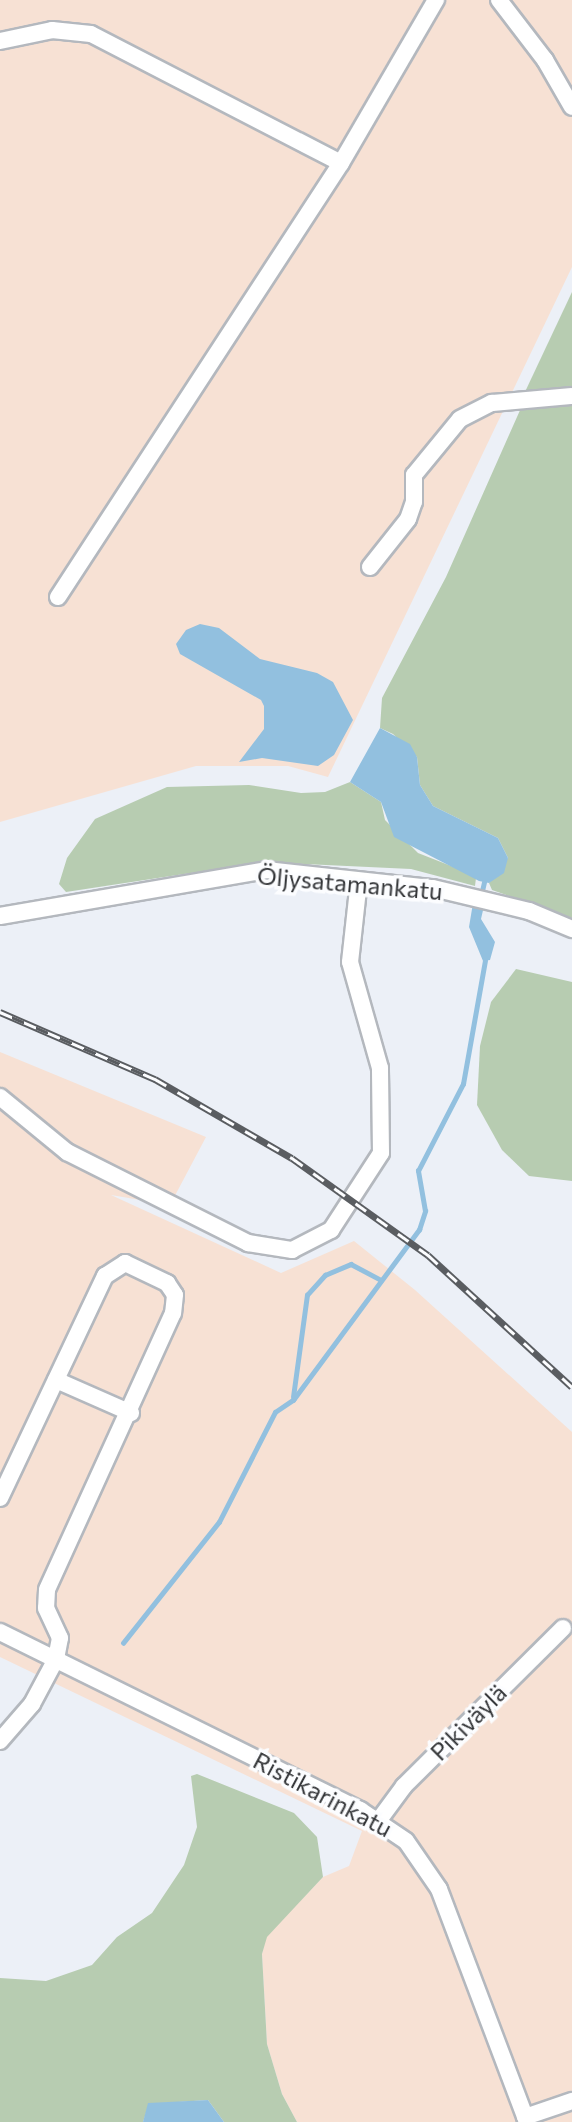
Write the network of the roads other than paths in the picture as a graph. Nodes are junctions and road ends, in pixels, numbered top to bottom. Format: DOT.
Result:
graph roads {
  1 [pos="436,0"];
  2 [pos="499,0"];
  3 [pos="0,41"];
  4 [pos="572,107"];
  5 [pos="341,163"];
  6 [pos="572,396"];
  7 [pos="370,567"];
  8 [pos="58,597"];
  9 [pos="359,881"];
  10 [pos="0,916"];
  11 [pos="572,929"];
  12 [pos="0,1097"];
  13 [pos="56,1380"];
  14 [pos="131,1413"];
  15 [pos="0,1497"];
  16 [pos="563,1628"];
  17 [pos="0,1632"];
  18 [pos="56,1659"];
  19 [pos="0,1741"];
  20 [pos="379,1820"];
  21 [pos="572,2101"];
  22 [pos="526,2120"];
  1 -- 5 [label="street"];
  2 -- 4 [label="street"];
  3 -- 5 [label="street"];
  5 -- 8 [label="street"];
  6 -- 7 [label="street"];
  9 -- 10 [label="street, Öljysatamankatu"];
  9 -- 11 [label="street, Öljysatamankatu"];
  9 -- 12 [label="street"];
  13 -- 14 [label="street"];
  13 -- 14 [label="street"];
  13 -- 15 [label="street"];
  14 -- 18 [label="street"];
  16 -- 20 [label="street, Pikiväylä"];
  17 -- 18 [label="street, Ristikarinkatu"];
  18 -- 19 [label="street"];
  18 -- 20 [label="street, Ristikarinkatu"];
  20 -- 22 [label="street, Ristikarinkatu"];
  21 -- 22 [label="street"];
}
